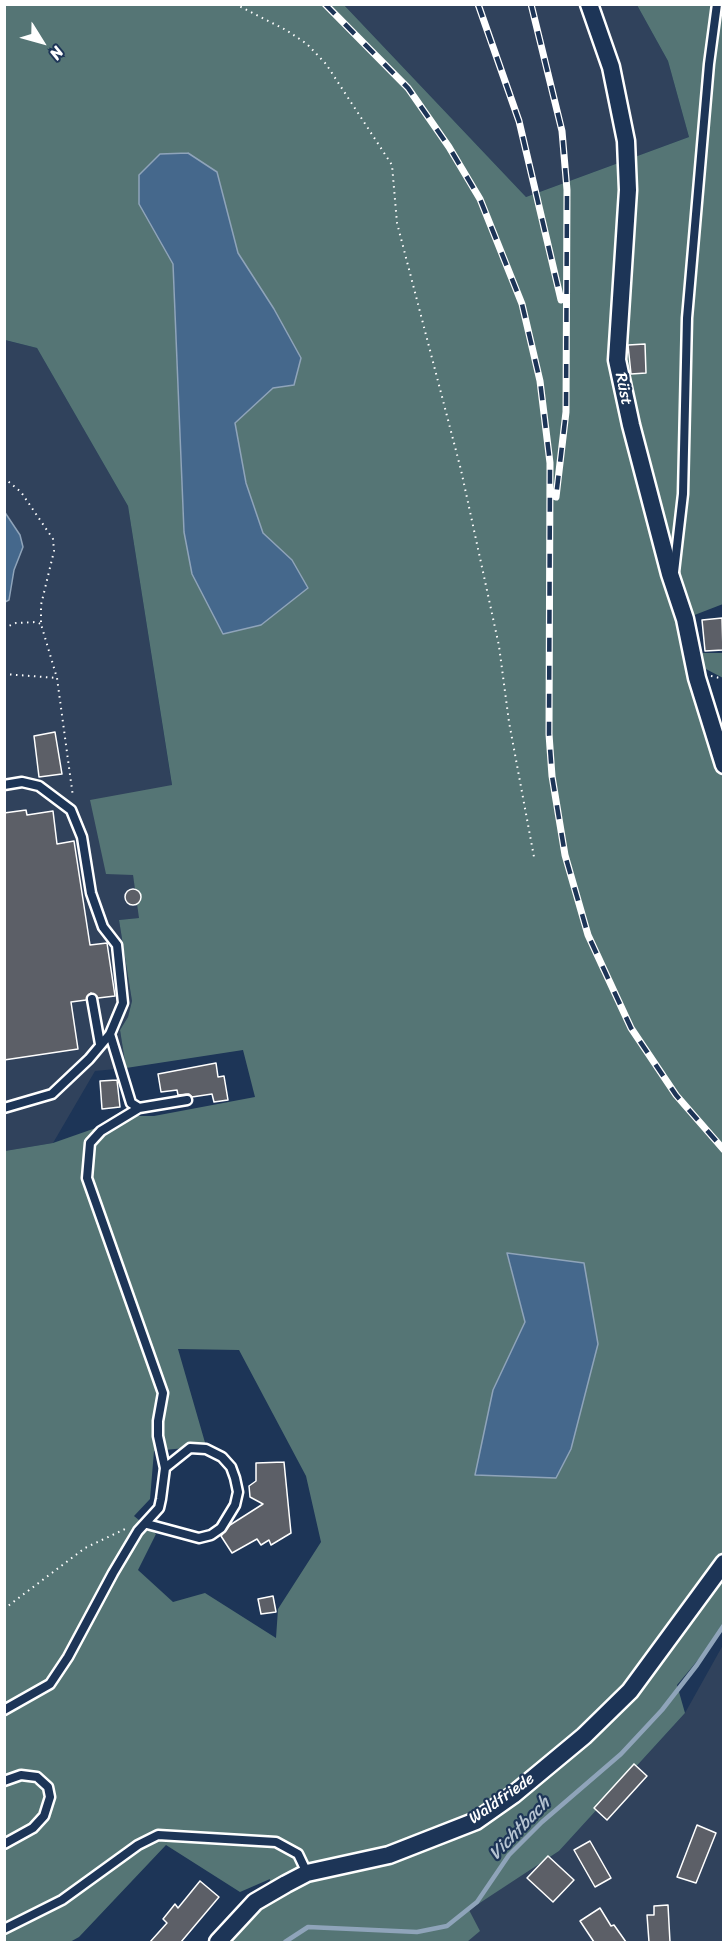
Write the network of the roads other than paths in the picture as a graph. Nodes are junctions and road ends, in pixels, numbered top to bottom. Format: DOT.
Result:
graph roads {
  1 [pos="589,4"];
  2 [pos="717,4"];
  3 [pos="673,583"];
  4 [pos="723,765"];
  5 [pos="4,785"];
  6 [pos="92,999"];
  7 [pos="110,1034"];
  8 [pos="100,1044"];
  9 [pos="187,1100"];
  10 [pos="4,1108"];
  11 [pos="140,1108"];
  12 [pos="165,1468"];
  13 [pos="150,1520"];
  14 [pos="723,1563"];
  15 [pos="4,1710"];
  16 [pos="4,1781"];
  17 [pos="4,1844"];
  18 [pos="307,1873"];
  19 [pos="4,1929"];
  20 [pos="218,1942"];
  1 -- 3 [label="street, Rüst"];
  2 -- 3 [label="lane"];
  3 -- 4 [label="street, Rüst"];
  5 -- 7 [label="lane"];
  6 -- 8 [label="lane"];
  7 -- 8 [label="lane"];
  7 -- 11 [label="lane"];
  8 -- 10 [label="lane"];
  9 -- 11 [label="lane"];
  11 -- 12 [label="lane"];
  12 -- 13 [label="lane"];
  12 -- 13 [label="lane"];
  13 -- 15 [label="lane"];
  14 -- 18 [label="street, Waldfriede"];
  16 -- 17 [label="lane"];
  18 -- 19 [label="lane"];
  18 -- 20 [label="street, Waldfriede"];
}
